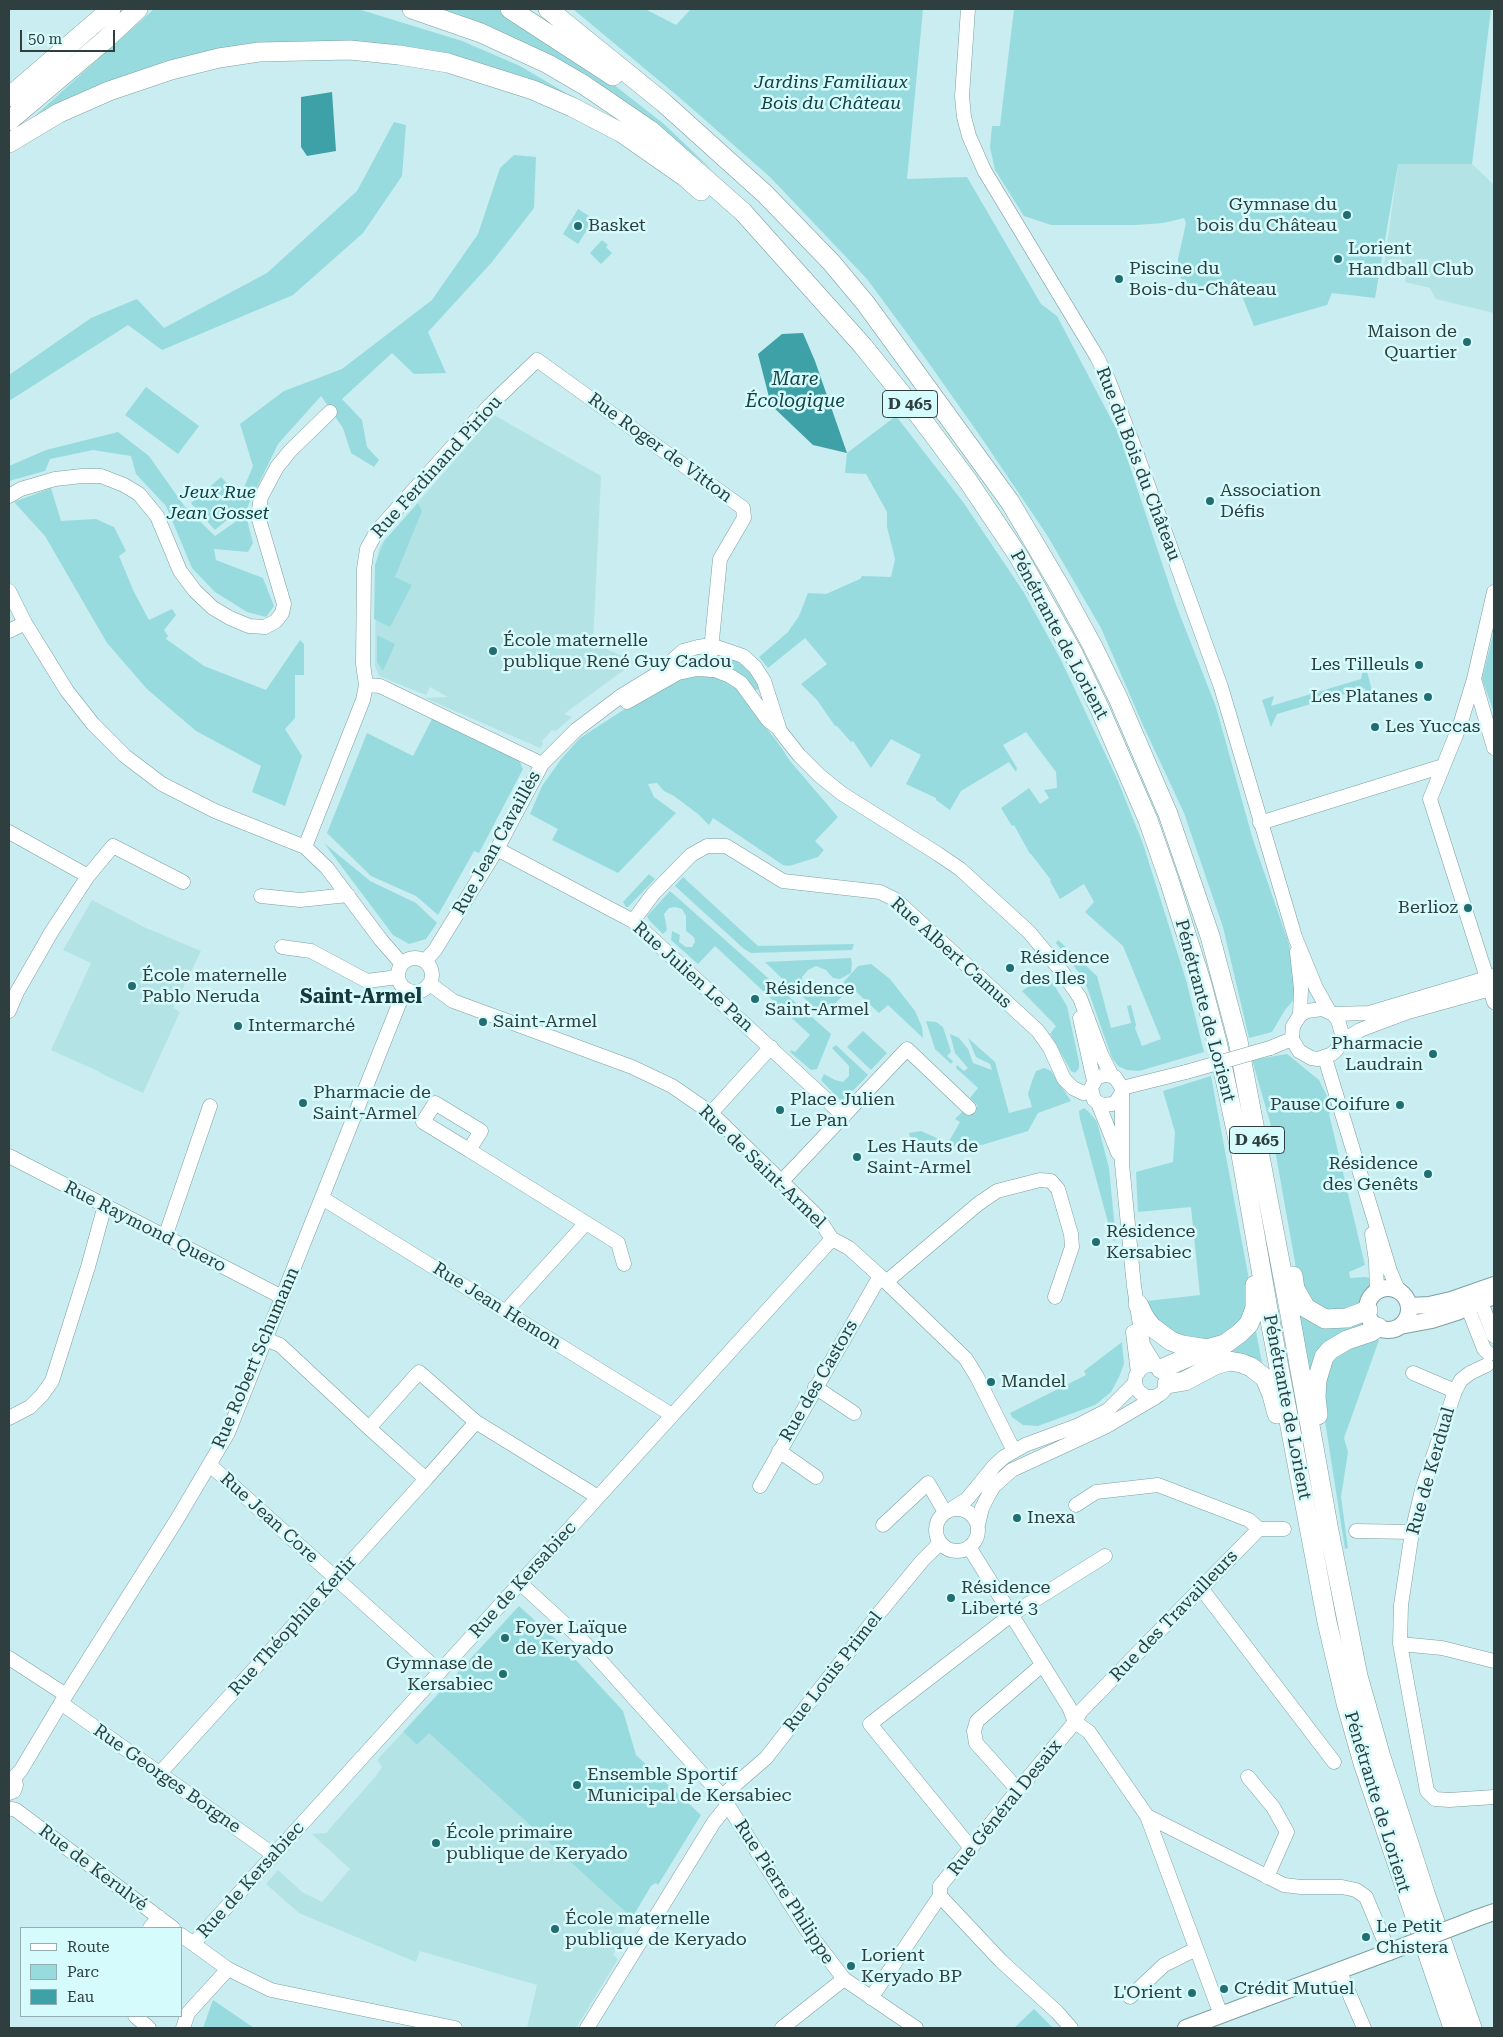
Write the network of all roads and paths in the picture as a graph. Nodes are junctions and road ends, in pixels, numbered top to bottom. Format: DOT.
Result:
graph roads {
  1 [pos="110,9"];
  2 [pos="138,9"];
  3 [pos="412,9"];
  4 [pos="510,9"];
  5 [pos="548,9"];
  6 [pos="968,9"];
  7 [pos="9,97"];
  8 [pos="9,121"];
  9 [pos="9,143"];
  10 [pos="788,261"];
  11 [pos="877,318"];
  12 [pos="537,360"];
  13 [pos="330,412"];
  14 [pos="9,496"];
  15 [pos="9,591"];
  16 [pos="1494,592"];
  17 [pos="25,624"];
  18 [pos="9,631"];
  19 [pos="711,645"];
  20 [pos="709,670"];
  21 [pos="1474,678"];
  22 [pos="366,685"];
  23 [pos="576,730"];
  24 [pos="780,731"];
  25 [pos="1494,748"];
  26 [pos="542,764"];
  27 [pos="1443,766"];
  28 [pos="1260,823"];
  29 [pos="9,832"];
  30 [pos="305,847"];
  31 [pos="497,850"];
  32 [pos="88,876"];
  33 [pos="183,882"];
  34 [pos="348,895"];
  35 [pos="261,896"];
  36 [pos="633,921"];
  37 [pos="1295,936"];
  38 [pos="282,947"];
  39 [pos="425,961"];
  40 [pos="1063,973"];
  41 [pos="402,977"];
  42 [pos="1201,981"];
  43 [pos="430,984"];
  44 [pos="1492,986"];
  45 [pos="9,1012"];
  46 [pos="1331,1013"];
  47 [pos="1300,1015"];
  48 [pos="1292,1039"];
  49 [pos="1238,1041"];
  50 [pos="1341,1042"];
  51 [pos="771,1047"];
  52 [pos="1324,1058"];
  53 [pos="1112,1076"];
  54 [pos="1121,1091"];
  55 [pos="1094,1092"];
  56 [pos="210,1106"];
  57 [pos="969,1108"];
  58 [pos="711,1113"];
  59 [pos="844,1116"];
  60 [pos="470,1150"];
  61 [pos="9,1156"];
  62 [pos="1122,1164"];
  63 [pos="1362,1181"];
  64 [pos="781,1182"];
  65 [pos="322,1198"];
  66 [pos="105,1206"];
  67 [pos="586,1223"];
  68 [pos="165,1237"];
  69 [pos="832,1238"];
  70 [pos="624,1264"];
  71 [pos="883,1279"];
  72 [pos="1494,1285"];
  73 [pos="1398,1290"];
  74 [pos="1377,1291"];
  75 [pos="1136,1295"];
  76 [pos="282,1297"];
  77 [pos="1055,1298"];
  78 [pos="1481,1302"];
  79 [pos="1409,1306"];
  80 [pos="1368,1310"];
  81 [pos="506,1311"];
  82 [pos="1378,1326"];
  83 [pos="1400,1326"];
  84 [pos="1494,1336"];
  85 [pos="266,1339"];
  86 [pos="1207,1349"];
  87 [pos="1491,1360"];
  88 [pos="1413,1373"];
  89 [pos="1136,1378"];
  90 [pos="1160,1379"];
  91 [pos="815,1387"];
  92 [pos="1455,1391"];
  93 [pos="854,1413"];
  94 [pos="672,1416"];
  95 [pos="9,1418"];
  96 [pos="476,1422"];
  97 [pos="369,1428"];
  98 [pos="1014,1451"];
  99 [pos="779,1452"];
  100 [pos="210,1465"];
  101 [pos="816,1477"];
  102 [pos="426,1479"];
  103 [pos="760,1486"];
  104 [pos="598,1497"];
  105 [pos="1076,1505"];
  106 [pos="949,1510"];
  107 [pos="883,1525"];
  108 [pos="978,1525"];
  109 [pos="1259,1529"];
  110 [pos="1284,1529"];
  111 [pos="1356,1531"];
  112 [pos="1412,1532"];
  113 [pos="940,1543"];
  114 [pos="969,1547"];
  115 [pos="1105,1556"];
  116 [pos="336,1578"];
  117 [pos="520,1583"];
  118 [pos="1201,1588"];
  119 [pos="1011,1615"];
  120 [pos="1400,1644"];
  121 [pos="9,1658"];
  122 [pos="1494,1661"];
  123 [pos="1042,1665"];
  124 [pos="440,1672"];
  125 [pos="1358,1676"];
  126 [pos="64,1699"];
  127 [pos="1346,1703"];
  128 [pos="1075,1722"];
  129 [pos="1334,1762"];
  130 [pos="160,1773"];
  131 [pos="1248,1778"];
  132 [pos="1018,1790"];
  133 [pos="10,1796"];
  134 [pos="1494,1797"];
  135 [pos="725,1801"];
  136 [pos="1147,1816"];
  137 [pos="971,1848"];
  138 [pos="274,1855"];
  139 [pos="1267,1877"];
  140 [pos="940,1896"];
  141 [pos="1494,1912"];
  142 [pos="160,1917"];
  143 [pos="151,1927"];
  144 [pos="172,1927"];
  145 [pos="182,1935"];
  146 [pos="193,1944"];
  147 [pos="1196,1949"];
  148 [pos="1389,1952"];
  149 [pos="228,1970"];
  150 [pos="1339,1970"];
  151 [pos="844,1979"];
  152 [pos="1130,1997"];
  153 [pos="871,1998"];
  154 [pos="1220,2015"];
  155 [pos="136,2017"];
  156 [pos="149,2028"];
  157 [pos="183,2028"];
  158 [pos="455,2028"];
  159 [pos="587,2028"];
  160 [pos="782,2028"];
  161 [pos="916,2028"];
  162 [pos="1071,2028"];
  163 [pos="1186,2028"];
  164 [pos="1364,2028"];
  165 [pos="1452,2028"];
  166 [pos="1472,2028"];
  1 -- 7 [label="highway"];
  2 -- 8 [label="highway"];
  3 -- 10 [label="highway"];
  4 -- 11 [label="highway"];
  5 -- 11 [label="highway"];
  6 -- 28 [label="street, Rue du Bois du Château"];
  9 -- 10 [label="highway"];
  10 -- 42 [label="highway, Pénétrante de Lorient / D 465"];
  11 -- 49 [label="highway, Pénétrante de Lorient / D 465"];
  12 -- 19 [label="street, Rue Roger de Vitton"];
  12 -- 22 [label="street, Rue Ferdinand Piriou"];
  13 -- 14 [label="street"];
  15 -- 17 [label="street"];
  16 -- 21 [label="street"];
  17 -- 18 [label="street"];
  17 -- 30 [label="street"];
  19 -- 20 [label="street, Rue Roger de Vitton"];
  19 -- 23 [label="street, Rue Jean Cavaillès"];
  19 -- 24 [label="street"];
  20 -- 23 [label="street, Rue Jean Cavaillès"];
  20 -- 24 [label="street, Rue Jean Cavaillès"];
  21 -- 25 [label="street"];
  21 -- 27 [label="street"];
  22 -- 26 [label="street"];
  22 -- 30 [label="street, Rue Ferdinand Piriou"];
  23 -- 26 [label="street, Rue Jean Cavaillès"];
  24 -- 40 [label="street, Rue Jean Cavaillès"];
  26 -- 31 [label="street, Rue Jean Cavaillès"];
  27 -- 28 [label="street"];
  27 -- 44 [label="street"];
  28 -- 37 [label="street, Rue du Bois du Château"];
  29 -- 32 [label="street"];
  30 -- 34 [label="street"];
  31 -- 36 [label="street, Rue Julien Le Pan"];
  31 -- 39 [label="street, Rue Jean Cavaillès"];
  32 -- 33 [label="street"];
  32 -- 45 [label="street"];
  34 -- 35 [label="street"];
  34 -- 41 [label="street"];
  36 -- 51 [label="street, Rue Julien Le Pan"];
  36 -- 55 [label="street, Rue Albert Camus"];
  37 -- 46 [label="street, Rue du Bois du Château"];
  37 -- 47 [label="street, Rue du Bois du Château"];
  38 -- 41 [label="street"];
  39 -- 41 [label="street"];
  39 -- 43 [label="street"];
  40 -- 53 [label="street"];
  40 -- 55 [label="street"];
  41 -- 43 [label="street"];
  41 -- 65 [label="street, Rue Robert Schumann"];
  42 -- 86 [label="highway"];
  42 -- 127 [label="highway, Pénétrante de Lorient / D 465"];
  43 -- 58 [label="street, Rue de Saint-Armel"];
  44 -- 46 [label="street"];
  44 -- 50 [label="street"];
  46 -- 47 [label="street"];
  46 -- 50 [label="street"];
  47 -- 48 [label="street"];
  48 -- 52 [label="street"];
  48 -- 54 [label="street, bridge"];
  49 -- 80 [label="highway"];
  49 -- 125 [label="highway, Pénétrante de Lorient / D 465"];
  50 -- 52 [label="street"];
  51 -- 58 [label="street"];
  51 -- 59 [label="street, Rue Julien Le Pan"];
  52 -- 63 [label="street"];
  53 -- 54 [label="street"];
  53 -- 55 [label="street"];
  54 -- 55 [label="street"];
  54 -- 62 [label="street"];
  55 -- 62 [label="street"];
  56 -- 68 [label="street"];
  57 -- 59 [label="street"];
  58 -- 64 [label="street, Rue de Saint-Armel"];
  59 -- 64 [label="street"];
  60 -- 67 [label="street"];
  61 -- 66 [label="street, Rue Raymond Quero"];
  62 -- 75 [label="street"];
  63 -- 73 [label="street"];
  63 -- 74 [label="street"];
  64 -- 69 [label="street, Rue de Saint-Armel"];
  65 -- 76 [label="street, Rue Robert Schumann"];
  65 -- 81 [label="street, Rue Jean Hemon"];
  66 -- 68 [label="street, Rue Raymond Quero"];
  66 -- 95 [label="street"];
  67 -- 70 [label="street"];
  67 -- 81 [label="street"];
  68 -- 76 [label="street, Rue Raymond Quero"];
  69 -- 71 [label="street, Rue de Saint-Armel"];
  69 -- 94 [label="street, Rue de Kersabiec"];
  71 -- 77 [label="street"];
  71 -- 91 [label="street, Rue des Castors"];
  71 -- 98 [label="street, Rue de Saint-Armel"];
  72 -- 79 [label="main road"];
  73 -- 74 [label="main road"];
  73 -- 79 [label="main road"];
  74 -- 80 [label="main road"];
  75 -- 86 [label="highway"];
  75 -- 89 [label="street"];
  75 -- 90 [label="street"];
  76 -- 85 [label="street, Rue Robert Schumann"];
  78 -- 83 [label="main road"];
  78 -- 84 [label="street"];
  78 -- 87 [label="street"];
  79 -- 83 [label="main road"];
  80 -- 82 [label="main road"];
  81 -- 94 [label="street, Rue Jean Hemon"];
  82 -- 83 [label="main road"];
  82 -- 125 [label="highway"];
  85 -- 97 [label="street"];
  85 -- 100 [label="street, Rue Robert Schumann"];
  86 -- 90 [label="highway"];
  87 -- 92 [label="street, Rue de Kerdual"];
  88 -- 92 [label="street"];
  89 -- 90 [label="street"];
  89 -- 90 [label="street"];
  89 -- 98 [label="street"];
  90 -- 108 [label="street"];
  90 -- 127 [label="highway"];
  91 -- 93 [label="street"];
  91 -- 99 [label="street, Rue des Castors"];
  92 -- 112 [label="street, Rue de Kerdual"];
  94 -- 104 [label="street, Rue de Kersabiec"];
  96 -- 97 [label="street"];
  96 -- 102 [label="street, Rue Théophile Kerlir"];
  96 -- 104 [label="street"];
  97 -- 102 [label="street"];
  98 -- 106 [label="street"];
  99 -- 101 [label="street"];
  99 -- 103 [label="street, Rue des Castors"];
  100 -- 116 [label="street, Rue Jean Core"];
  100 -- 126 [label="street, Rue Robert Schumann"];
  102 -- 116 [label="street, Rue Théophile Kerlir"];
  104 -- 117 [label="street, Rue de Kersabiec"];
  105 -- 109 [label="street"];
  106 -- 107 [label="street"];
  106 -- 108 [label="street"];
  106 -- 113 [label="street"];
  108 -- 114 [label="street"];
  109 -- 110 [label="street"];
  109 -- 118 [label="street, Rue des Travailleurs"];
  111 -- 112 [label="street"];
  112 -- 120 [label="street, Rue de Kerdual"];
  113 -- 114 [label="street"];
  113 -- 135 [label="street, Rue Louis Primel"];
  114 -- 119 [label="street"];
  115 -- 119 [label="street"];
  116 -- 124 [label="street, Rue Jean Core"];
  116 -- 130 [label="street, Rue Théophile Kerlir"];
  117 -- 124 [label="street, Rue de Kersabiec"];
  117 -- 135 [label="street, Rue Pierre Philippe"];
  118 -- 128 [label="street, Rue des Travailleurs"];
  118 -- 129 [label="street"];
  119 -- 123 [label="street"];
  119 -- 137 [label="street"];
  120 -- 122 [label="street"];
  120 -- 134 [label="street, Rue de Kerdual"];
  121 -- 126 [label="street, Rue Georges Borgne"];
  123 -- 128 [label="street"];
  123 -- 132 [label="street"];
  124 -- 138 [label="street, Rue de Kersabiec"];
  125 -- 166 [label="highway, Pénétrante de Lorient / D 465"];
  126 -- 130 [label="street, Rue Georges Borgne"];
  126 -- 133 [label="street, Rue Robert Schumann"];
  127 -- 165 [label="highway, Pénétrante de Lorient / D 465"];
  128 -- 132 [label="street, Rue Général Desaix"];
  128 -- 136 [label="street"];
  130 -- 138 [label="street, Rue Georges Borgne"];
  131 -- 139 [label="street"];
  132 -- 137 [label="street, Rue Général Desaix"];
  133 -- 142 [label="street, Rue de Kerulvé"];
  135 -- 151 [label="street, Rue Pierre Philippe"];
  135 -- 159 [label="street, Rue Louis Primel"];
  136 -- 139 [label="street"];
  136 -- 147 [label="street"];
  137 -- 140 [label="street, Rue Général Desaix"];
  138 -- 146 [label="street, Rue de Kersabiec"];
  139 -- 148 [label="street"];
  140 -- 153 [label="street, Rue Général Desaix"];
  140 -- 162 [label="street"];
  141 -- 148 [label="main road, bridge"];
  142 -- 143 [label="street"];
  142 -- 144 [label="street, Rue de Kerulvé"];
  145 -- 146 [label="street"];
  146 -- 149 [label="street"];
  147 -- 152 [label="street"];
  147 -- 154 [label="street"];
  148 -- 150 [label="main road"];
  149 -- 157 [label="street"];
  149 -- 158 [label="street"];
  150 -- 154 [label="main road"];
  150 -- 164 [label="street"];
  151 -- 153 [label="street, Rue Pierre Philippe"];
  151 -- 160 [label="street"];
  153 -- 161 [label="street, Rue Pierre Philippe"];
  154 -- 163 [label="main road"];
  155 -- 156 [label="street"];
}
